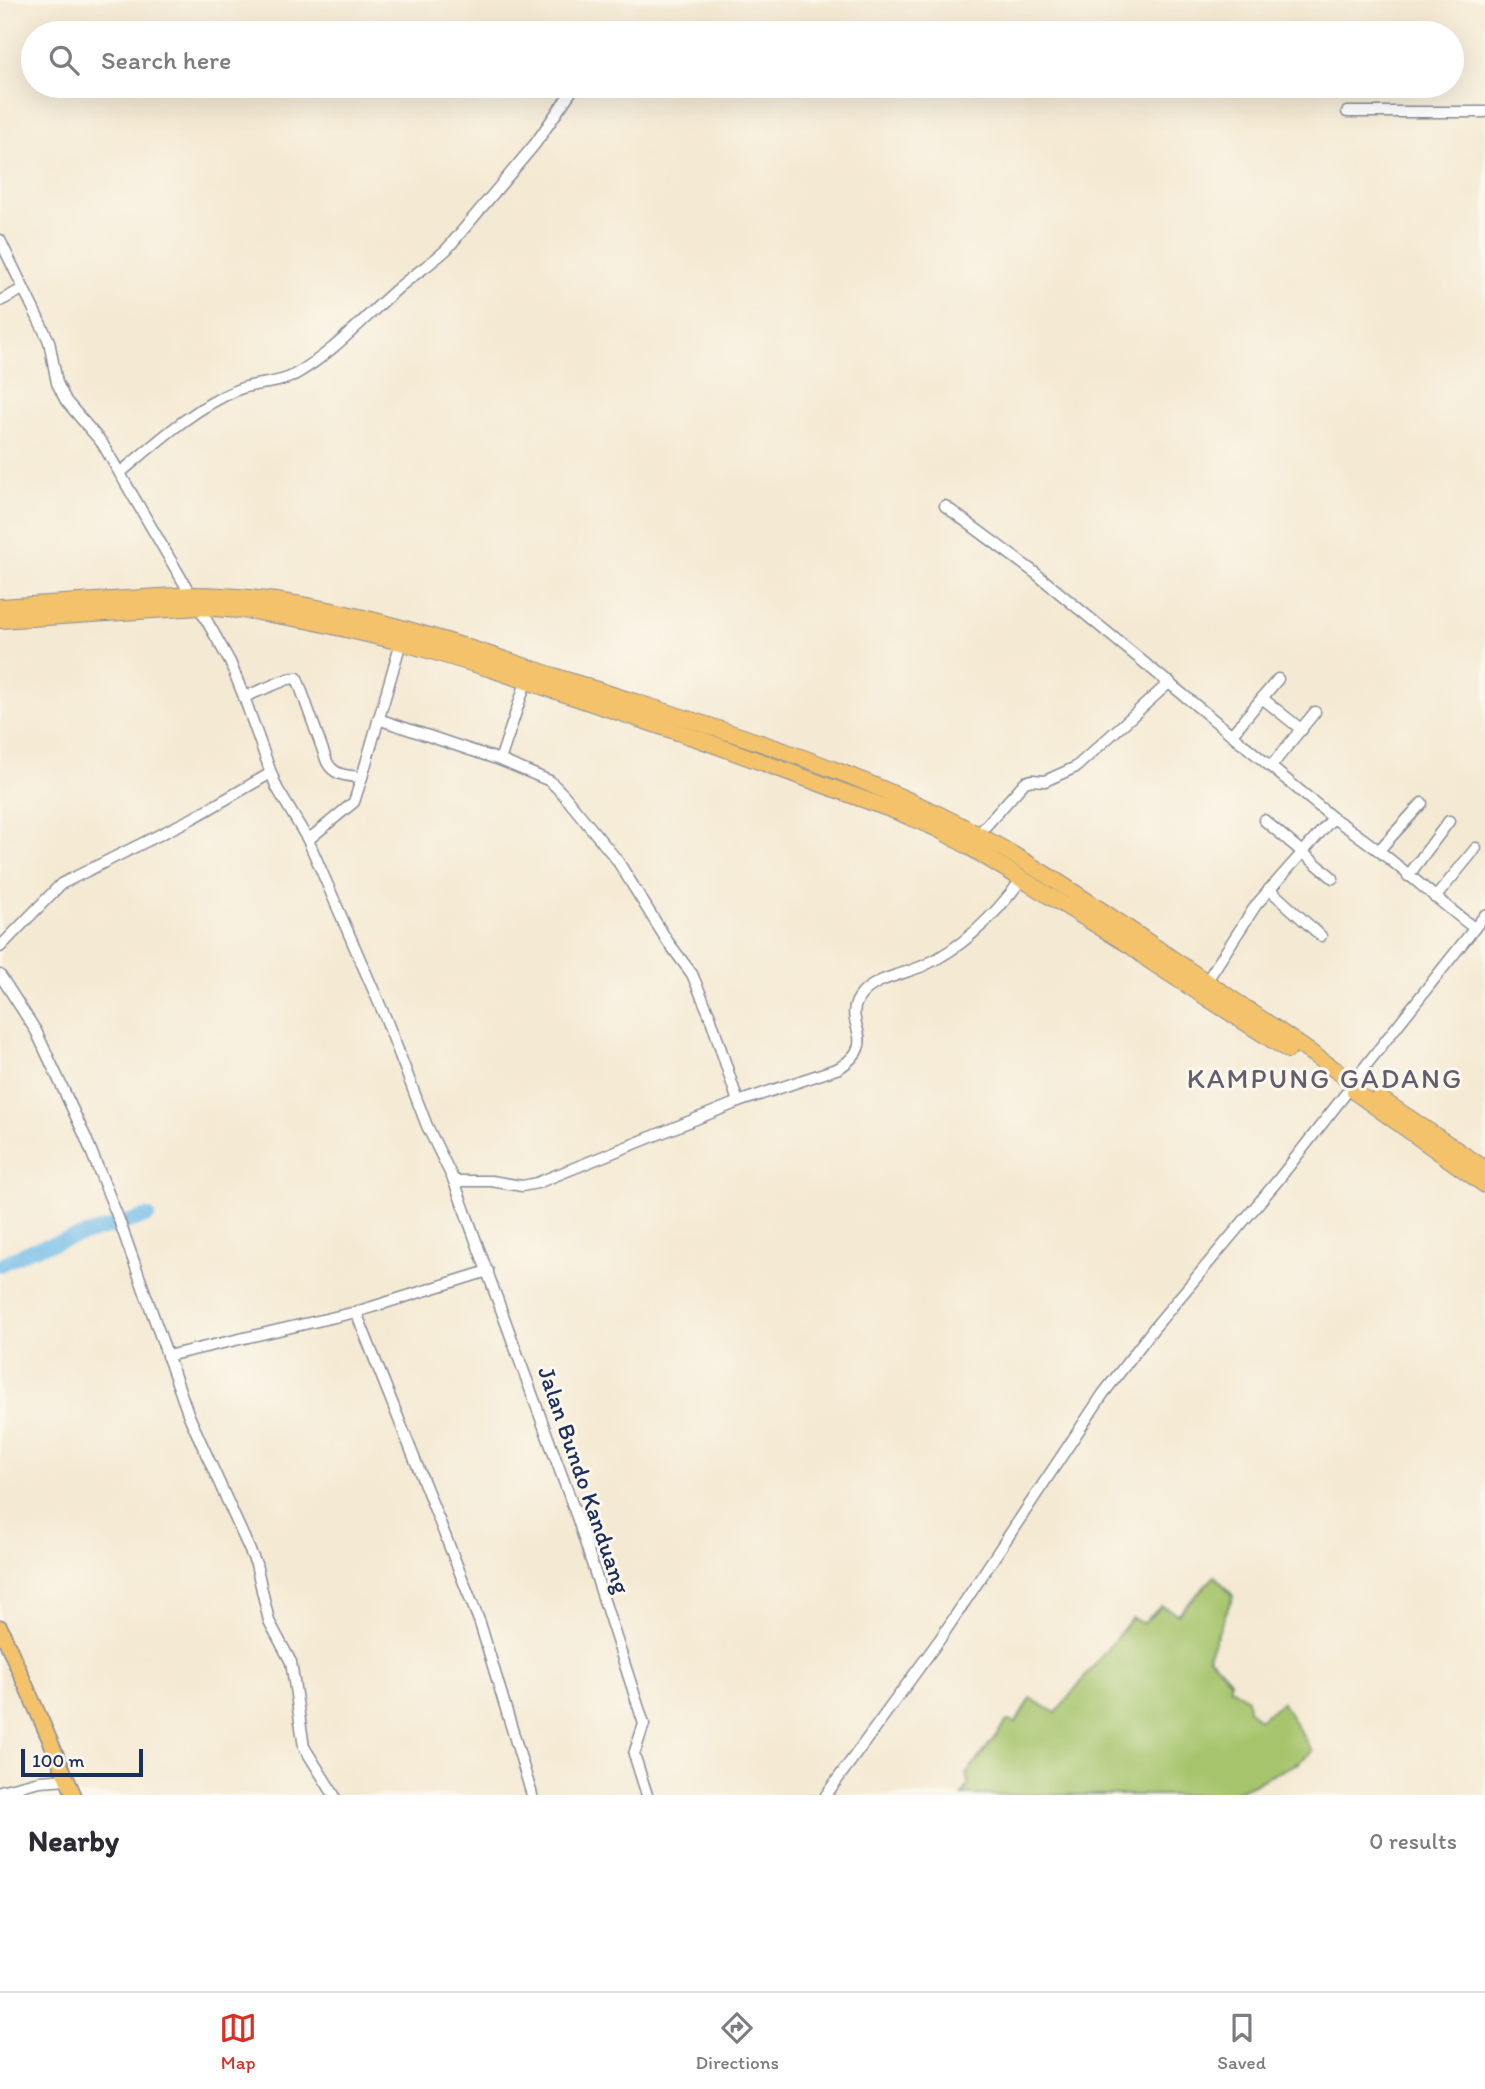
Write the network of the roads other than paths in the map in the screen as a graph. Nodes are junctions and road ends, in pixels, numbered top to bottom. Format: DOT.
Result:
graph roads {
  1 [pos="567,98"];
  2 [pos="1347,112"];
  3 [pos="1485,112"];
  4 [pos="0,240"];
  5 [pos="23,289"];
  6 [pos="0,301"];
  7 [pos="120,473"];
  8 [pos="945,506"];
  9 [pos="195,601"];
  10 [pos="0,607"];
  11 [pos="0,620"];
  12 [pos="346,621"];
  13 [pos="401,642"];
  14 [pos="1278,679"];
  15 [pos="526,681"];
  16 [pos="1170,682"];
  17 [pos="244,697"];
  18 [pos="1262,698"];
  19 [pos="1315,712"];
  20 [pos="378,719"];
  21 [pos="1302,730"];
  22 [pos="707,734"];
  23 [pos="1232,734"];
  24 [pos="500,760"];
  25 [pos="1272,765"];
  26 [pos="271,773"];
  27 [pos="362,776"];
  28 [pos="1422,803"];
  29 [pos="1333,818"];
  30 [pos="1264,820"];
  31 [pos="1448,821"];
  32 [pos="308,840"];
  33 [pos="973,840"];
  34 [pos="1476,848"];
  35 [pos="1380,849"];
  36 [pos="1303,851"];
  37 [pos="1408,876"];
  38 [pos="1333,878"];
  39 [pos="1021,880"];
  40 [pos="1269,889"];
  41 [pos="1435,898"];
  42 [pos="1485,915"];
  43 [pos="1474,928"];
  44 [pos="1321,936"];
  45 [pos="0,947"];
  46 [pos="0,975"];
  47 [pos="1206,982"];
  48 [pos="1351,1085"];
  49 [pos="738,1102"];
  50 [pos="1485,1169"];
  51 [pos="454,1181"];
  52 [pos="1485,1185"];
  53 [pos="488,1271"];
  54 [pos="356,1312"];
  55 [pos="167,1356"];
  56 [pos="0,1627"];
  57 [pos="68,1779"];
  58 [pos="0,1791"];
  59 [pos="74,1795"];
  60 [pos="334,1795"];
  61 [pos="532,1795"];
  62 [pos="647,1795"];
  63 [pos="826,1795"];
  1 -- 7 [label="street"];
  2 -- 3 [label="street"];
  4 -- 5 [label="street, Jalan Bundo Kanduang"];
  5 -- 6 [label="street"];
  5 -- 7 [label="street, Jalan Bundo Kanduang"];
  7 -- 9 [label="street, Jalan Bundo Kanduang"];
  8 -- 16 [label="street"];
  9 -- 10 [label="highway"];
  9 -- 11 [label="highway"];
  9 -- 12 [label="highway"];
  9 -- 17 [label="street, Jalan Bundo Kanduang"];
  12 -- 13 [label="highway"];
  12 -- 22 [label="highway"];
  13 -- 15 [label="highway"];
  13 -- 20 [label="street"];
  14 -- 18 [label="street"];
  15 -- 22 [label="highway"];
  15 -- 24 [label="street"];
  16 -- 23 [label="street"];
  16 -- 33 [label="street"];
  17 -- 26 [label="street, Jalan Bundo Kanduang"];
  17 -- 27 [label="street"];
  18 -- 21 [label="street"];
  18 -- 23 [label="street"];
  19 -- 21 [label="street"];
  20 -- 24 [label="street"];
  20 -- 27 [label="street"];
  21 -- 25 [label="street"];
  22 -- 33 [label="highway"];
  23 -- 25 [label="street"];
  24 -- 49 [label="street"];
  25 -- 29 [label="street"];
  26 -- 32 [label="street, Jalan Bundo Kanduang"];
  26 -- 45 [label="street"];
  27 -- 32 [label="street"];
  28 -- 35 [label="street"];
  29 -- 35 [label="street"];
  29 -- 36 [label="street"];
  30 -- 36 [label="street"];
  31 -- 37 [label="street"];
  32 -- 51 [label="street, Jalan Bundo Kanduang"];
  33 -- 39 [label="highway"];
  33 -- 47 [label="highway"];
  34 -- 41 [label="street"];
  35 -- 37 [label="street"];
  36 -- 38 [label="street"];
  36 -- 40 [label="street"];
  37 -- 41 [label="street"];
  39 -- 48 [label="highway"];
  39 -- 49 [label="street"];
  40 -- 44 [label="street"];
  40 -- 47 [label="street"];
  41 -- 43 [label="street"];
  42 -- 43 [label="street"];
  43 -- 48 [label="street"];
  46 -- 55 [label="street"];
  47 -- 48 [label="highway"];
  48 -- 50 [label="highway"];
  48 -- 52 [label="highway"];
  48 -- 63 [label="street"];
  49 -- 51 [label="street"];
  51 -- 53 [label="street, Jalan Bundo Kanduang"];
  53 -- 54 [label="street"];
  53 -- 62 [label="street, Jalan Bundo Kanduang"];
  54 -- 55 [label="street"];
  54 -- 61 [label="street"];
  55 -- 60 [label="street"];
  56 -- 57 [label="main road"];
  57 -- 58 [label="street"];
  57 -- 59 [label="main road"];
}
